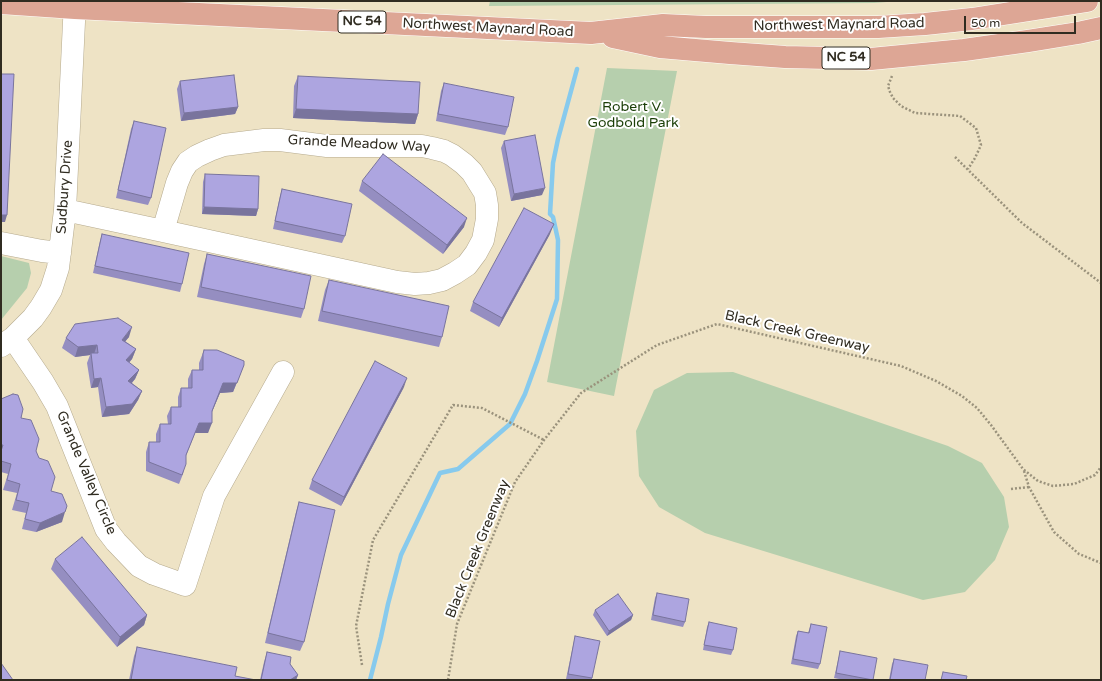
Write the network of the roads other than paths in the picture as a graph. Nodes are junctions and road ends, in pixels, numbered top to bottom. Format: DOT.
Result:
graph roads {
  1 [pos="1087,1"];
  2 [pos="1,3"];
  3 [pos="75,4"];
  4 [pos="1101,28"];
  5 [pos="591,33"];
  6 [pos="65,210"];
  7 [pos="163,231"];
  8 [pos="1,243"];
  9 [pos="60,253"];
  10 [pos="7,342"];
  11 [pos="283,372"];
  1 -- 5 [label="main road, Northwest Maynard Road / NC 54"];
  2 -- 3 [label="main road, Northwest Maynard Road / NC 54"];
  3 -- 5 [label="main road, Northwest Maynard Road / NC 54"];
  3 -- 6 [label="street, Sudbury Drive"];
  4 -- 5 [label="main road, Northwest Maynard Road / NC 54"];
  6 -- 7 [label="street, Grande Meadow Way"];
  6 -- 9 [label="street, Sudbury Drive"];
  7 -- 7 [label="street, Grande Meadow Way"];
  8 -- 9 [label="street"];
  9 -- 10 [label="street, Sudbury Drive"];
  10 -- 11 [label="street, Grande Valley Circle"];
}
